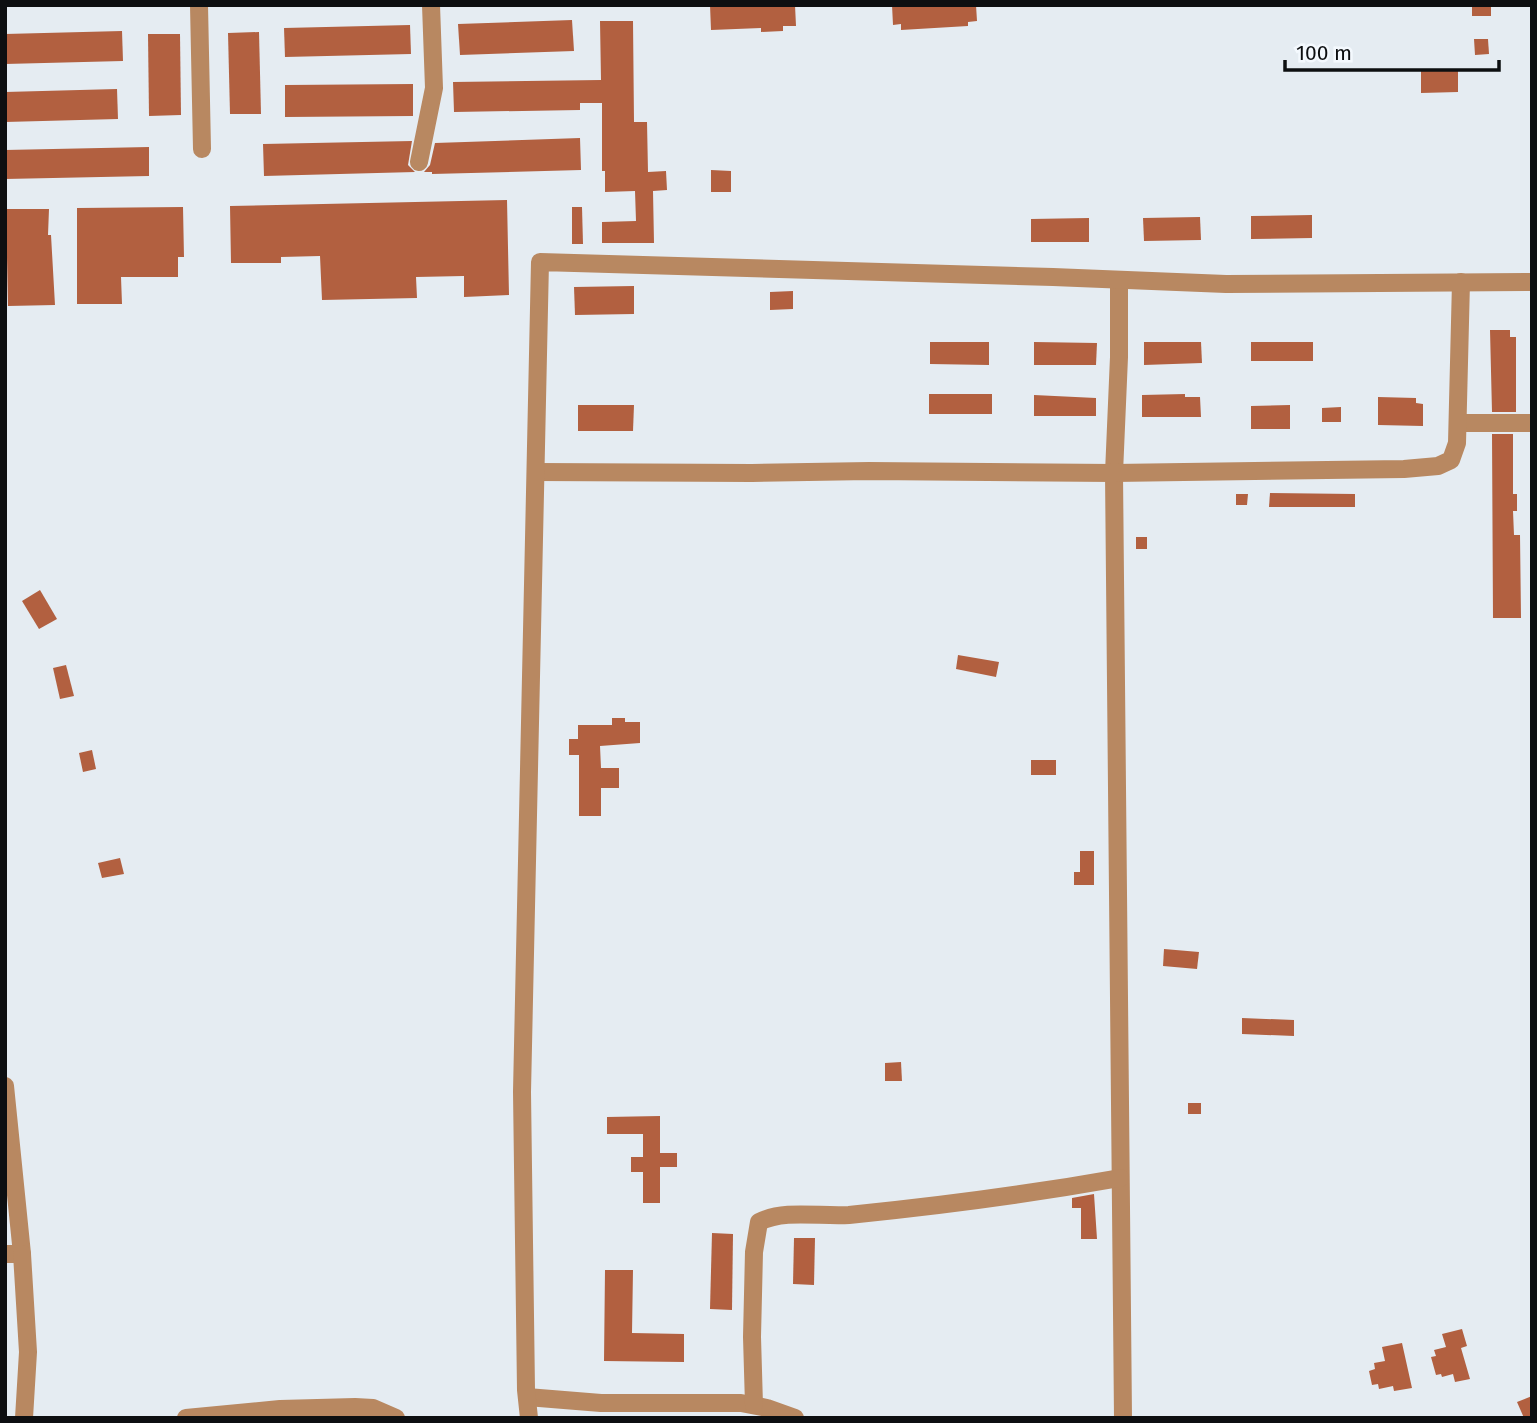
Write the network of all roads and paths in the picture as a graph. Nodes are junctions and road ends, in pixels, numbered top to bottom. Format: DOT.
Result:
graph roads {
  1 [pos="199,5"];
  2 [pos="431,5"];
  3 [pos="202,149"];
  4 [pos="419,162"];
  5 [pos="1119,280"];
  6 [pos="1461,282"];
  7 [pos="1532,282"];
  8 [pos="1532,423"];
  9 [pos="1459,424"];
  10 [pos="536,472"];
  11 [pos="1114,473"];
  12 [pos="5,1086"];
  13 [pos="1120,1178"];
  14 [pos="13,1254"];
  15 [pos="527,1397"];
  16 [pos="754,1405"];
  17 [pos="23,1418"];
  18 [pos="186,1418"];
  19 [pos="396,1418"];
  20 [pos="529,1418"];
  21 [pos="795,1418"];
  22 [pos="1123,1418"];
  1 -- 3 [label="street"];
  2 -- 4 [label="street"];
  5 -- 6 [label="street"];
  5 -- 10 [label="street"];
  5 -- 11 [label="street"];
  6 -- 7 [label="street"];
  6 -- 9 [label="street"];
  8 -- 9 [label="street"];
  9 -- 11 [label="street"];
  10 -- 11 [label="street"];
  10 -- 15 [label="street"];
  11 -- 13 [label="street"];
  12 -- 14 [label="street"];
  13 -- 16 [label="street"];
  13 -- 22 [label="street"];
  14 -- 17 [label="street"];
  15 -- 16 [label="street"];
  15 -- 20 [label="street"];
  16 -- 21 [label="street"];
  18 -- 19 [label="street"];
}
